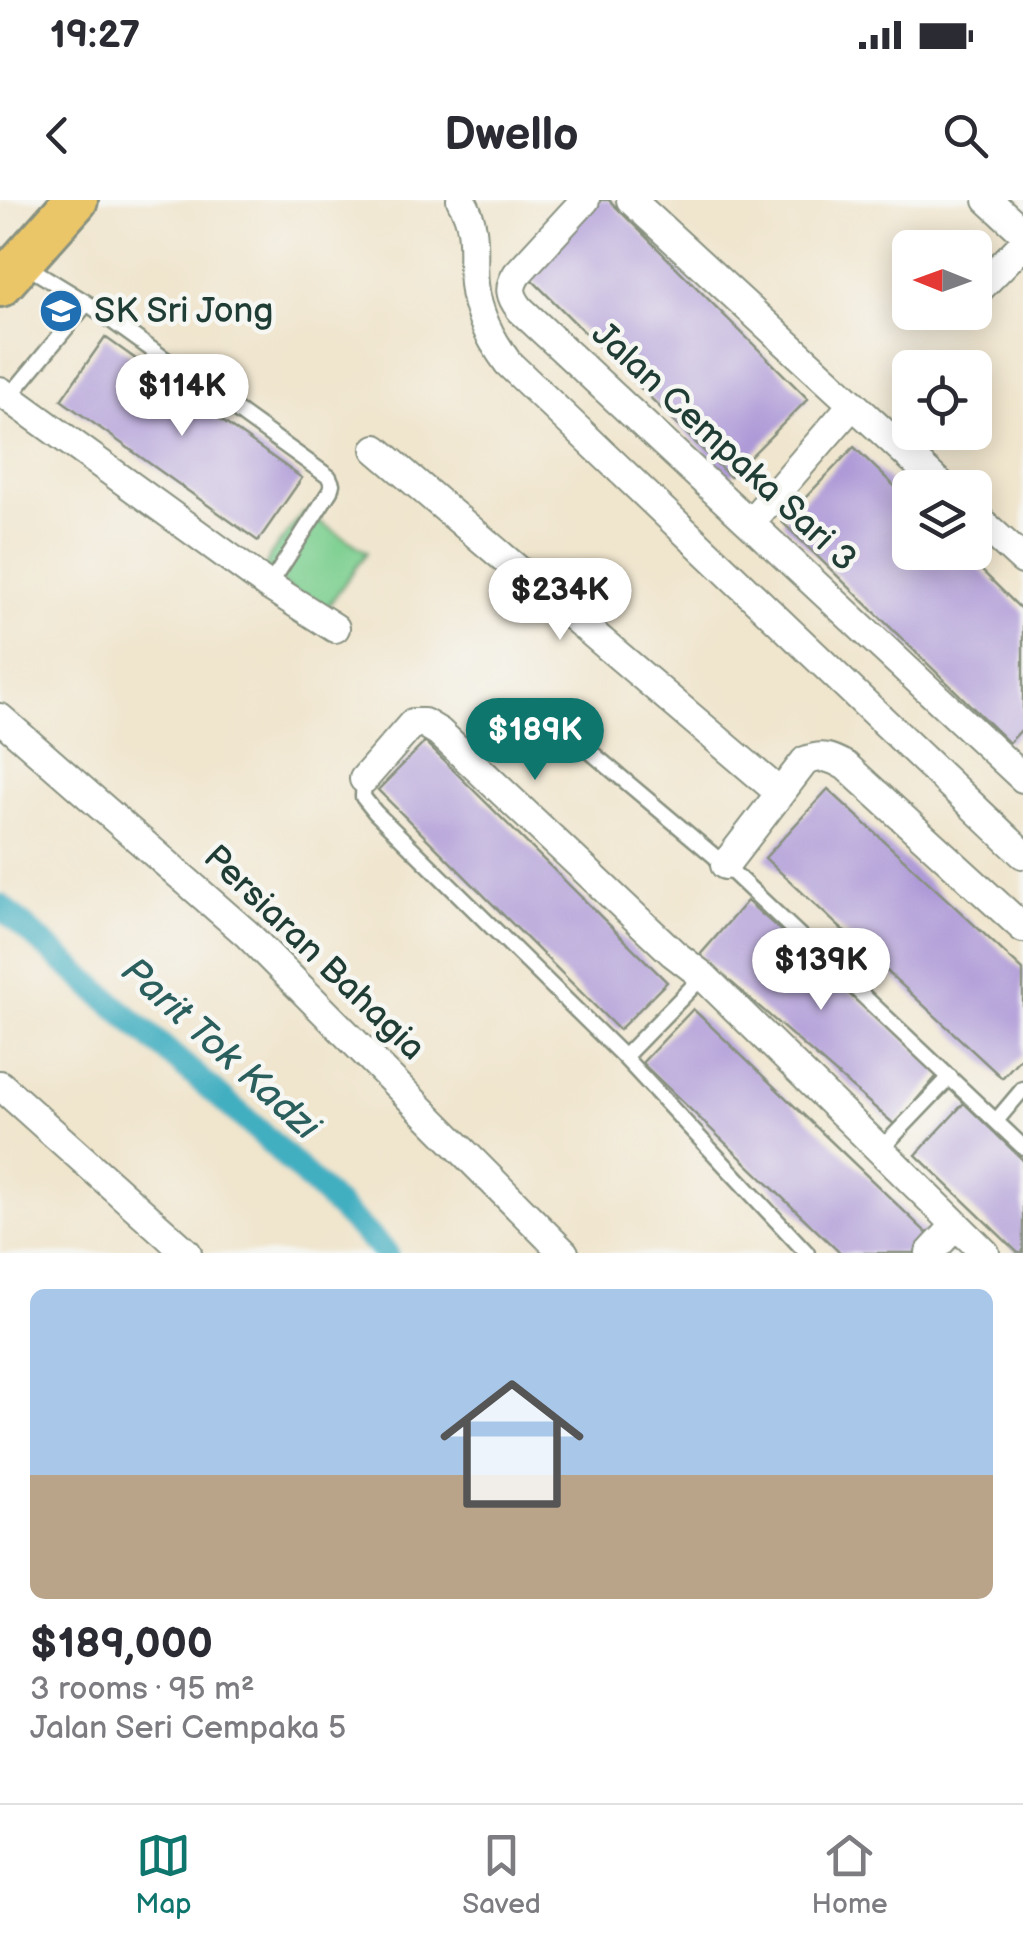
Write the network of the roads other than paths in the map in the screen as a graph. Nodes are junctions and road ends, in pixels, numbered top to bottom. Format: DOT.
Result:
graph roads {
  1 [pos="76,200"];
  2 [pos="460,200"];
  3 [pos="585,200"];
  4 [pos="631,200"];
  5 [pos="988,200"];
  6 [pos="1022,244"];
  7 [pos="24,275"];
  8 [pos="992,275"];
  9 [pos="87,303"];
  10 [pos="4,394"];
  11 [pos="853,404"];
  12 [pos="376,449"];
  13 [pos="924,470"];
  14 [pos="750,523"];
  15 [pos="992,532"];
  16 [pos="1023,560"];
  17 [pos="269,586"];
  18 [pos="335,628"];
  19 [pos="0,718"];
  20 [pos="567,732"];
  21 [pos="1023,778"];
  22 [pos="364,779"];
  23 [pos="780,793"];
  24 [pos="1023,854"];
  25 [pos="725,866"];
  26 [pos="1023,928"];
  27 [pos="703,976"];
  28 [pos="624,1057"];
  29 [pos="950,1077"];
  30 [pos="0,1086"];
  31 [pos="1023,1090"];
  32 [pos="996,1121"];
  33 [pos="1023,1147"];
  34 [pos="880,1150"];
  35 [pos="956,1225"];
  36 [pos="188,1253"];
  37 [pos="564,1253"];
  38 [pos="806,1253"];
  39 [pos="930,1253"];
  40 [pos="985,1253"];
  1 -- 7 [label="main road"];
  2 -- 24 [label="street"];
  3 -- 14 [label="street, Jalan Cempaka Sari 3"];
  4 -- 11 [label="street"];
  5 -- 6 [label="street"];
  6 -- 8 [label="street"];
  7 -- 9 [label="lane"];
  9 -- 10 [label="lane"];
  9 -- 17 [label="lane"];
  10 -- 17 [label="street"];
  11 -- 13 [label="street"];
  11 -- 14 [label="street"];
  12 -- 23 [label="street"];
  14 -- 21 [label="street, Jalan Cempaka Sari 3"];
  15 -- 16 [label="street"];
  17 -- 18 [label="street"];
  19 -- 37 [label="street, Persiaran Bahagia"];
  20 -- 25 [label="lane"];
  22 -- 27 [label="street"];
  22 -- 28 [label="lane"];
  23 -- 25 [label="street"];
  23 -- 26 [label="street"];
  25 -- 29 [label="lane"];
  27 -- 28 [label="lane"];
  27 -- 34 [label="street"];
  28 -- 38 [label="lane"];
  29 -- 32 [label="lane"];
  29 -- 34 [label="lane"];
  30 -- 36 [label="street"];
  31 -- 32 [label="lane"];
  32 -- 33 [label="lane"];
  34 -- 35 [label="street"];
  35 -- 39 [label="street"];
  35 -- 40 [label="street"];
}
